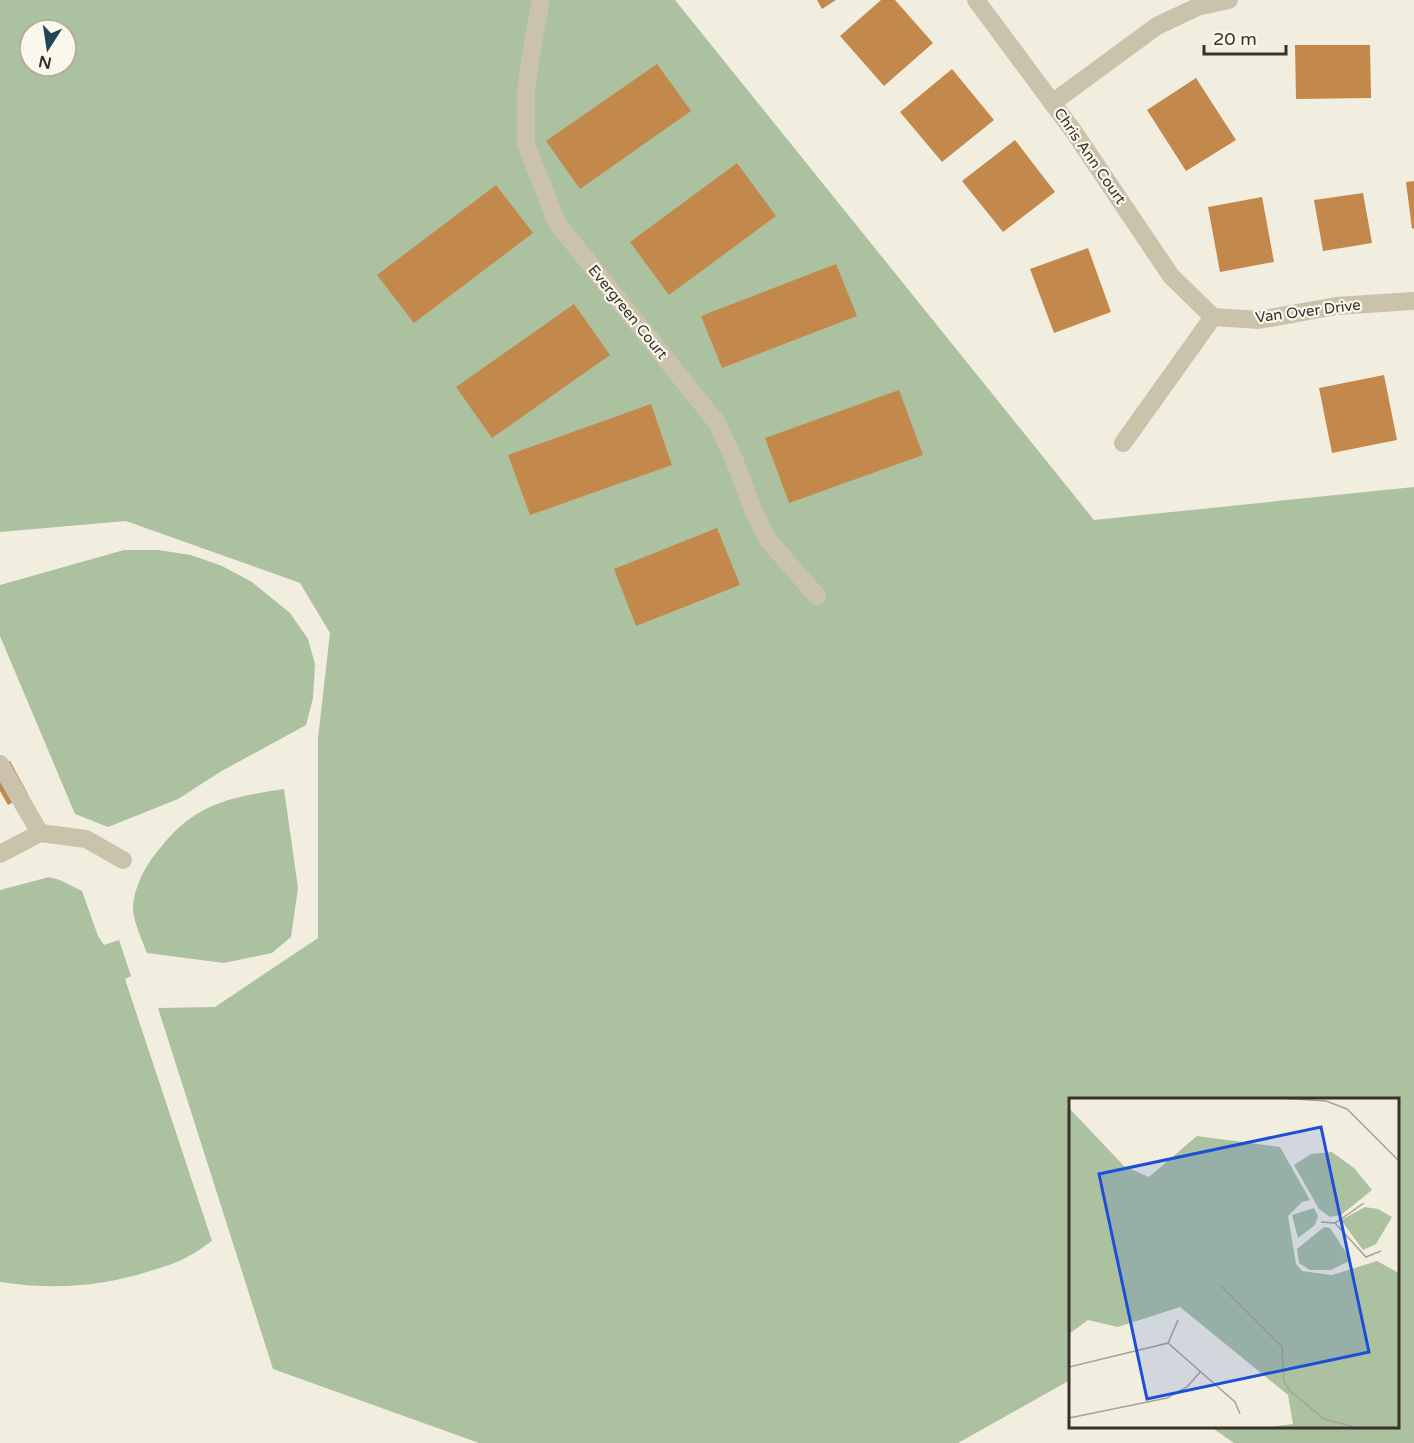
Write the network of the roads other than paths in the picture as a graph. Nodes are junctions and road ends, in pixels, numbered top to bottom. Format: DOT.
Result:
graph roads {
  1 [pos="541,0"];
  2 [pos="976,0"];
  3 [pos="1229,0"];
  4 [pos="1053,103"];
  5 [pos="1414,301"];
  6 [pos="1213,317"];
  7 [pos="1122,443"];
  8 [pos="817,596"];
  9 [pos="0,764"];
  10 [pos="40,833"];
  11 [pos="0,854"];
  12 [pos="123,860"];
  1 -- 8 [label="street, Evergreen Court"];
  2 -- 4 [label="street"];
  3 -- 4 [label="street, Chris Ann Court"];
  4 -- 6 [label="street, Chris Ann Court"];
  5 -- 6 [label="street, Van Over Drive"];
  6 -- 7 [label="street"];
  9 -- 10 [label="street"];
  10 -- 11 [label="street"];
  10 -- 12 [label="street"];
}
